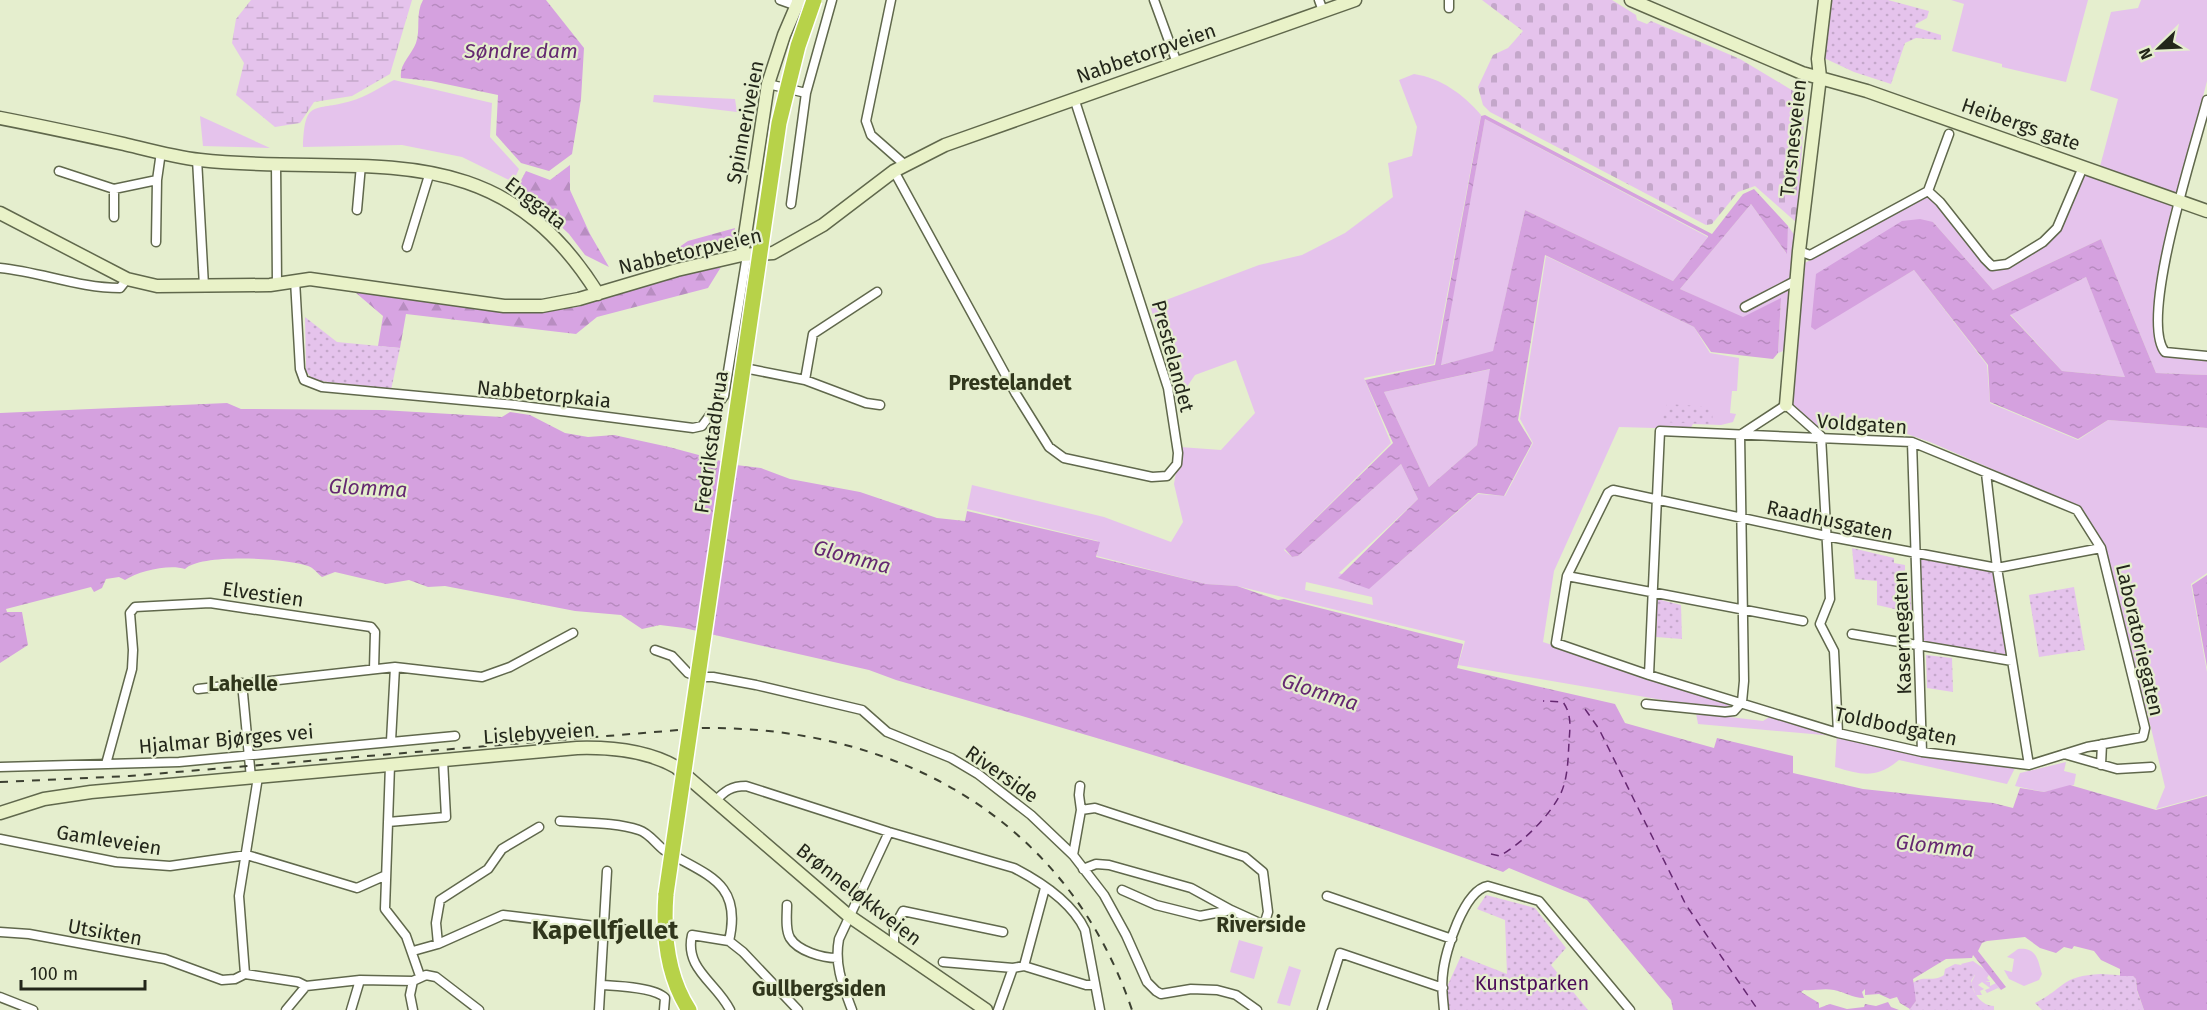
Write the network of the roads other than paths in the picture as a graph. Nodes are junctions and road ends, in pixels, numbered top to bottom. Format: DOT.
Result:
graph roads {
  1 [pos="780,0"];
  2 [pos="814,0"];
  3 [pos="832,0"];
  4 [pos="891,0"];
  5 [pos="1154,0"];
  6 [pos="1355,0"];
  7 [pos="1631,0"];
  8 [pos="1825,0"];
  9 [pos="798,3"];
  10 [pos="1321,6"];
  11 [pos="1177,63"];
  12 [pos="1820,77"];
  13 [pos="768,84"];
  14 [pos="806,93"];
  15 [pos="1074,98"];
  16 [pos="2207,102"];
  17 [pos="0,118"];
  18 [pos="1949,134"];
  19 [pos="161,152"];
  20 [pos="197,159"];
  21 [pos="276,164"];
  22 [pos="361,165"];
  23 [pos="899,167"];
  24 [pos="2083,167"];
  25 [pos="59,171"];
  26 [pos="430,172"];
  27 [pos="157,180"];
  28 [pos="114,189"];
  29 [pos="1928,191"];
  30 [pos="2180,202"];
  31 [pos="791,204"];
  32 [pos="357,210"];
  33 [pos="2207,211"];
  34 [pos="0,213"];
  35 [pos="114,217"];
  36 [pos="156,242"];
  37 [pos="407,247"];
  38 [pos="1799,251"];
  39 [pos="744,255"];
  40 [pos="0,268"];
  41 [pos="127,279"];
  42 [pos="295,280"];
  43 [pos="1797,280"];
  44 [pos="277,284"];
  45 [pos="204,286"];
  46 [pos="877,292"];
  47 [pos="598,294"];
  48 [pos="1745,307"];
  49 [pos="2207,356"];
  50 [pos="730,365"];
  51 [pos="805,380"];
  52 [pos="880,405"];
  53 [pos="1786,405"];
  54 [pos="1740,435"];
  55 [pos="1821,436"];
  56 [pos="1912,442"];
  57 [pos="1986,473"];
  58 [pos="1656,500"];
  59 [pos="1739,517"];
  60 [pos="1826,536"];
  61 [pos="2101,548"];
  62 [pos="1916,555"];
  63 [pos="1998,568"];
  64 [pos="1568,576"];
  65 [pos="1652,592"];
  66 [pos="1742,609"];
  67 [pos="1803,621"];
  68 [pos="573,633"];
  69 [pos="1852,633"];
  70 [pos="1919,647"];
  71 [pos="655,650"];
  72 [pos="2012,662"];
  73 [pos="395,667"];
  74 [pos="374,669"];
  75 [pos="1649,675"];
  76 [pos="242,683"];
  77 [pos="198,689"];
  78 [pos="1742,702"];
  79 [pos="1646,704"];
  80 [pos="1838,733"];
  81 [pos="455,736"];
  82 [pos="2144,737"];
  83 [pos="391,741"];
  84 [pos="2102,744"];
  85 [pos="1922,752"];
  86 [pos="2063,754"];
  87 [pos="248,755"];
  88 [pos="443,760"];
  89 [pos="106,764"];
  90 [pos="390,765"];
  91 [pos="2029,765"];
  92 [pos="2101,765"];
  93 [pos="0,767"];
  94 [pos="2151,767"];
  95 [pos="254,777"];
  96 [pos="1080,786"];
  97 [pos="715,801"];
  98 [pos="1081,810"];
  99 [pos="0,813"];
  100 [pos="560,821"];
  101 [pos="388,822"];
  102 [pos="539,827"];
  103 [pos="889,832"];
  104 [pos="0,839"];
  105 [pos="247,855"];
  106 [pos="1073,855"];
  107 [pos="1083,868"];
  108 [pos="607,871"];
  109 [pos="384,876"];
  110 [pos="1045,888"];
  111 [pos="1122,890"];
  112 [pos="1327,896"];
  113 [pos="787,905"];
  114 [pos="1231,910"];
  115 [pos="849,916"];
  116 [pos="894,927"];
  117 [pos="604,928"];
  118 [pos="0,932"];
  119 [pos="646,932"];
  120 [pos="1003,932"];
  121 [pos="873,933"];
  122 [pos="1452,939"];
  123 [pos="729,941"];
  124 [pos="438,944"];
  125 [pos="894,948"];
  126 [pos="413,951"];
  127 [pos="837,958"];
  128 [pos="943,962"];
  129 [pos="1024,966"];
  130 [pos="1013,968"];
  131 [pos="245,974"];
  132 [pos="416,978"];
  133 [pos="360,980"];
  134 [pos="601,985"];
  135 [pos="1094,985"];
  136 [pos="306,986"];
  137 [pos="1443,988"];
  138 [pos="0,997"];
  139 [pos="33,1010"];
  140 [pos="286,1010"];
  141 [pos="351,1010"];
  142 [pos="413,1010"];
  143 [pos="479,1010"];
  144 [pos="599,1010"];
  145 [pos="664,1010"];
  146 [pos="689,1010"];
  147 [pos="730,1010"];
  148 [pos="798,1010"];
  149 [pos="852,1010"];
  150 [pos="986,1010"];
  151 [pos="998,1010"];
  152 [pos="1100,1010"];
  153 [pos="1257,1010"];
  154 [pos="1322,1010"];
  155 [pos="1444,1010"];
  156 [pos="1630,1010"];
  1 -- 9 [label="street"];
  2 -- 146 [label="highway, Fredrikstadbrua, bridge"];
  3 -- 14 [label="street"];
  4 -- 23 [label="street"];
  5 -- 11 [label="street"];
  6 -- 10 [label="street, Nabbetorpveien"];
  7 -- 12 [label="street, Heibergs gate"];
  8 -- 12 [label="street, Torsnesveien"];
  9 -- 13 [label="street, Spinneriveien"];
  10 -- 11 [label="street, Nabbetorpveien"];
  11 -- 15 [label="street, Nabbetorpveien"];
  12 -- 24 [label="street, Heibergs gate"];
  12 -- 38 [label="street, Torsnesveien"];
  13 -- 14 [label="street"];
  13 -- 39 [label="street, Spinneriveien"];
  14 -- 31 [label="street"];
  15 -- 23 [label="street, Nabbetorpveien"];
  15 -- 23 [label="street, Prestelandet"];
  16 -- 30 [label="street"];
  17 -- 19 [label="street, Enggata"];
  18 -- 29 [label="street"];
  19 -- 20 [label="street, Enggata"];
  19 -- 27 [label="street"];
  20 -- 21 [label="street, Enggata"];
  20 -- 45 [label="street"];
  21 -- 22 [label="street, Enggata"];
  21 -- 44 [label="street"];
  22 -- 26 [label="street, Enggata"];
  22 -- 32 [label="street"];
  23 -- 39 [label="street, Nabbetorpveien"];
  24 -- 29 [label="street"];
  24 -- 30 [label="street, Heibergs gate"];
  25 -- 28 [label="street"];
  26 -- 37 [label="street"];
  26 -- 47 [label="street, Enggata"];
  27 -- 28 [label="street"];
  27 -- 36 [label="street"];
  28 -- 35 [label="street"];
  29 -- 38 [label="street"];
  30 -- 33 [label="street, Heibergs gate"];
  30 -- 49 [label="street"];
  34 -- 41 [label="street, Nabbetorpveien"];
  38 -- 43 [label="street, Torsnesveien"];
  39 -- 47 [label="street, Nabbetorpveien"];
  39 -- 50 [label="street, Nabbetorpkaia"];
  40 -- 41 [label="street"];
  41 -- 45 [label="street, Nabbetorpveien"];
  42 -- 44 [label="street, Nabbetorpveien"];
  42 -- 47 [label="street, Nabbetorpveien"];
  42 -- 50 [label="street, Nabbetorpkaia"];
  43 -- 48 [label="street"];
  43 -- 53 [label="street, Torsnesveien"];
  44 -- 45 [label="street, Nabbetorpveien"];
  46 -- 51 [label="street"];
  50 -- 51 [label="street"];
  51 -- 52 [label="street"];
  53 -- 54 [label="street"];
  53 -- 55 [label="street"];
  54 -- 55 [label="street, Voldgaten"];
  54 -- 58 [label="street, Voldgaten"];
  54 -- 59 [label="street"];
  55 -- 56 [label="street, Voldgaten"];
  55 -- 60 [label="street"];
  56 -- 57 [label="street, Voldgaten"];
  56 -- 62 [label="street, Kasernegaten"];
  57 -- 61 [label="street, Voldgaten"];
  57 -- 63 [label="street"];
  58 -- 59 [label="street, Raadhusgaten"];
  58 -- 64 [label="street, Raadhusgaten"];
  58 -- 65 [label="street"];
  59 -- 60 [label="street, Raadhusgaten"];
  59 -- 66 [label="street"];
  60 -- 62 [label="street, Raadhusgaten"];
  60 -- 80 [label="street"];
  61 -- 63 [label="street, Laboratoriegaten"];
  61 -- 82 [label="street, Laboratoriegaten"];
  62 -- 63 [label="street, Raadhusgaten"];
  62 -- 70 [label="street, Kasernegaten"];
  63 -- 72 [label="street"];
  64 -- 65 [label="street"];
  64 -- 75 [label="street, Toldbodgaten"];
  65 -- 66 [label="street"];
  65 -- 75 [label="street"];
  66 -- 67 [label="street"];
  66 -- 78 [label="street"];
  68 -- 73 [label="street"];
  69 -- 70 [label="street"];
  70 -- 72 [label="street"];
  70 -- 85 [label="street, Kasernegaten"];
  71 -- 106 [label="street, Riverside"];
  72 -- 91 [label="street"];
  73 -- 74 [label="street"];
  73 -- 83 [label="street"];
  74 -- 76 [label="street"];
  74 -- 89 [label="street, Elvestien"];
  75 -- 78 [label="street, Toldbodgaten"];
  76 -- 77 [label="street"];
  76 -- 87 [label="street"];
  78 -- 79 [label="street"];
  78 -- 80 [label="street, Toldbodgaten"];
  80 -- 85 [label="street, Toldbodgaten"];
  81 -- 83 [label="street, Hjalmar Bjørges vei"];
  82 -- 84 [label="street, Toldbodgaten"];
  83 -- 87 [label="street, Hjalmar Bjørges vei"];
  84 -- 86 [label="street, Toldbodgaten"];
  84 -- 92 [label="street"];
  85 -- 91 [label="street, Toldbodgaten"];
  86 -- 91 [label="street, Toldbodgaten"];
  86 -- 92 [label="street"];
  87 -- 89 [label="street, Hjalmar Bjørges vei"];
  87 -- 95 [label="street"];
  88 -- 90 [label="street, Lislebyveien"];
  88 -- 97 [label="street, Lislebyveien"];
  88 -- 101 [label="street"];
  89 -- 93 [label="street, Hjalmar Bjørges vei"];
  90 -- 95 [label="street, Lislebyveien"];
  90 -- 101 [label="street"];
  92 -- 94 [label="street"];
  95 -- 99 [label="street, Lislebyveien"];
  95 -- 105 [label="street"];
  96 -- 98 [label="street"];
  97 -- 103 [label="street"];
  97 -- 115 [label="street, Brønneløkkveien"];
  98 -- 106 [label="street"];
  98 -- 114 [label="street"];
  100 -- 123 [label="street"];
  101 -- 109 [label="street"];
  102 -- 124 [label="street"];
  103 -- 110 [label="street"];
  103 -- 115 [label="street"];
  104 -- 105 [label="street, Gamleveien"];
  105 -- 109 [label="street, Gamleveien"];
  105 -- 131 [label="street"];
  106 -- 107 [label="street, Riverside"];
  107 -- 114 [label="street"];
  107 -- 153 [label="street, Riverside"];
  108 -- 117 [label="street"];
  109 -- 126 [label="street"];
  110 -- 129 [label="street"];
  110 -- 135 [label="street"];
  111 -- 114 [label="street"];
  112 -- 122 [label="street"];
  113 -- 127 [label="street"];
  115 -- 121 [label="street, Brønneløkkveien"];
  115 -- 127 [label="street"];
  116 -- 120 [label="street"];
  116 -- 121 [label="street"];
  116 -- 125 [label="street"];
  117 -- 119 [label="street"];
  117 -- 124 [label="street"];
  117 -- 134 [label="street"];
  118 -- 131 [label="street, Utsikten"];
  121 -- 125 [label="street, Brønneløkkveien"];
  122 -- 137 [label="street"];
  122 -- 156 [label="street"];
  123 -- 147 [label="street"];
  123 -- 148 [label="street"];
  124 -- 126 [label="street"];
  125 -- 150 [label="street, Brønneløkkveien"];
  126 -- 132 [label="street"];
  127 -- 149 [label="street"];
  128 -- 130 [label="street"];
  129 -- 130 [label="street"];
  129 -- 135 [label="street"];
  130 -- 151 [label="street"];
  131 -- 136 [label="street, Utsikten"];
  132 -- 133 [label="street"];
  132 -- 142 [label="street"];
  132 -- 143 [label="street"];
  133 -- 136 [label="street"];
  133 -- 141 [label="street"];
  134 -- 144 [label="street"];
  134 -- 145 [label="street"];
  135 -- 152 [label="street"];
  136 -- 140 [label="street"];
  137 -- 154 [label="street"];
  137 -- 155 [label="street"];
  138 -- 139 [label="street"];
}
